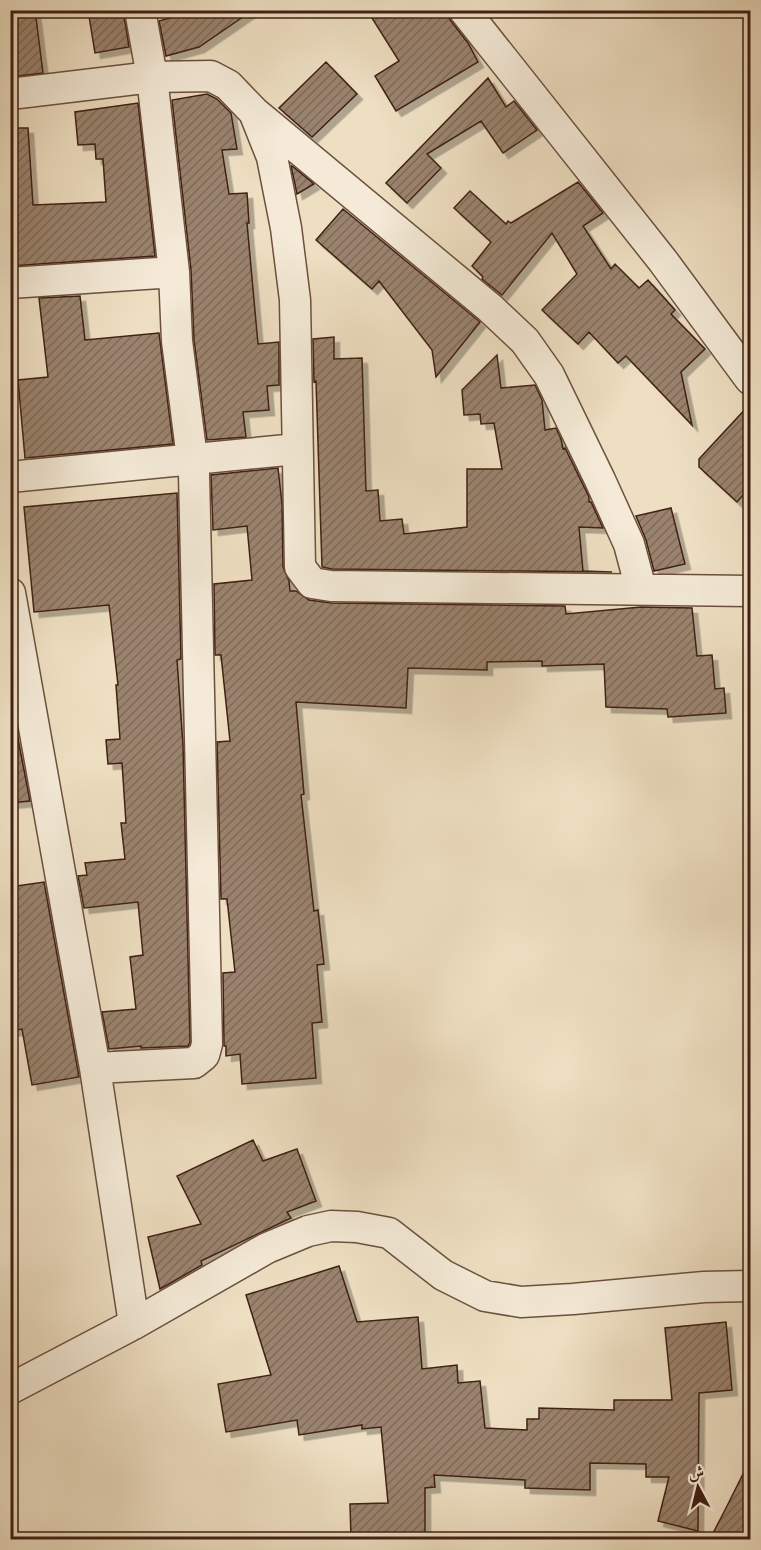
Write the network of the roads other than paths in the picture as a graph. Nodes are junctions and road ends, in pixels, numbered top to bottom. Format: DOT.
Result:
graph roads {
  1 [pos="140,10"];
  2 [pos="464,10"];
  3 [pos="152,77"];
  4 [pos="10,94"];
  5 [pos="254,112"];
  6 [pos="174,272"];
  7 [pos="10,283"];
  8 [pos="750,378"];
  9 [pos="297,449"];
  10 [pos="192,459"];
  11 [pos="10,477"];
  12 [pos="641,590"];
  13 [pos="750,591"];
  14 [pos="10,593"];
  15 [pos="95,1068"];
  16 [pos="750,1286"];
  17 [pos="134,1324"];
  18 [pos="10,1389"];
  1 -- 3 [label="street"];
  2 -- 8 [label="street"];
  3 -- 4 [label="street"];
  3 -- 5 [label="street"];
  3 -- 6 [label="street"];
  5 -- 9 [label="street"];
  5 -- 12 [label="street"];
  6 -- 7 [label="street"];
  6 -- 10 [label="street"];
  9 -- 10 [label="street"];
  9 -- 12 [label="street"];
  10 -- 11 [label="street"];
  10 -- 15 [label="street"];
  12 -- 13 [label="street"];
  14 -- 15 [label="street"];
  15 -- 17 [label="street"];
  16 -- 17 [label="street"];
  17 -- 18 [label="street"];
}
